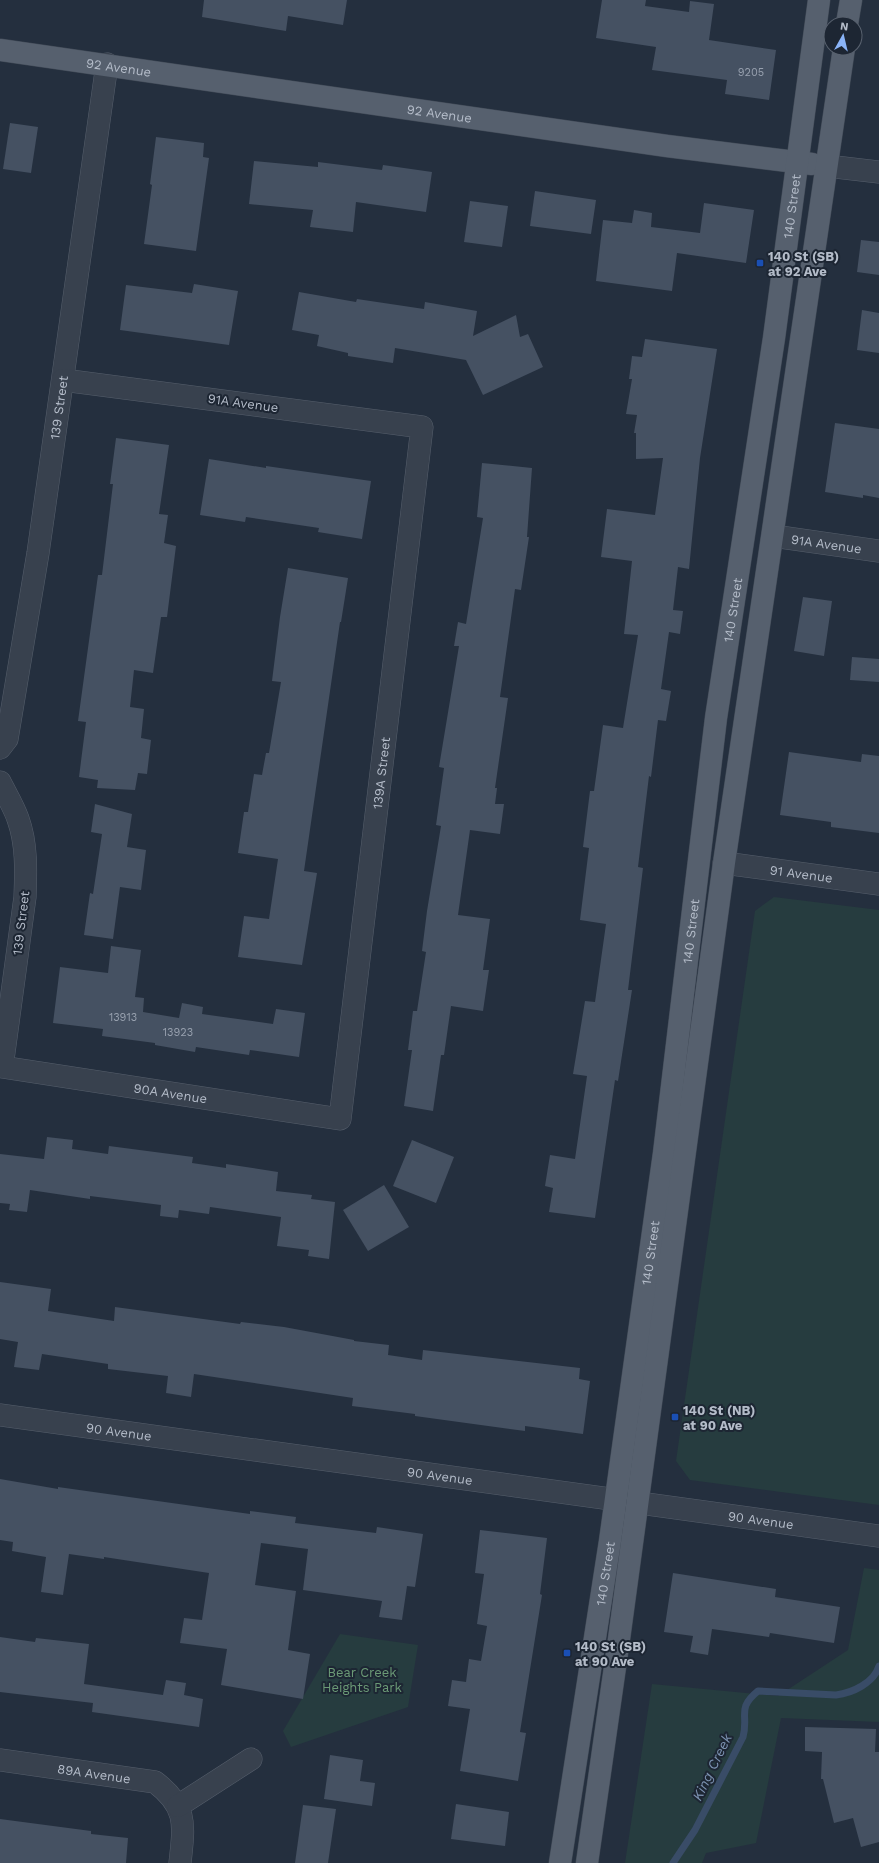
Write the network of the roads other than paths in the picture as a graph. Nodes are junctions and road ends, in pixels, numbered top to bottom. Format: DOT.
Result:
graph roads {
  1 [pos="819,0"];
  2 [pos="851,0"];
  3 [pos="848,16"];
  4 [pos="0,50"];
  5 [pos="843,56"];
  6 [pos="106,64"];
  7 [pos="798,162"];
  8 [pos="827,166"];
  9 [pos="879,172"];
  10 [pos="63,380"];
  11 [pos="422,427"];
  12 [pos="773,536"];
  13 [pos="879,551"];
  14 [pos="716,718"];
  15 [pos="0,748"];
  16 [pos="0,782"];
  17 [pos="724,863"];
  18 [pos="879,884"];
  19 [pos="2,1067"];
  20 [pos="340,1119"];
  21 [pos="0,1415"];
  22 [pos="615,1499"];
  23 [pos="638,1502"];
  24 [pos="879,1536"];
  25 [pos="251,1759"];
  26 [pos="0,1760"];
  27 [pos="178,1806"];
  28 [pos="180,1863"];
  29 [pos="560,1863"];
  30 [pos="587,1863"];
  1 -- 7 [label="main road, 140 Street"];
  2 -- 3 [label="main road"];
  4 -- 6 [label="main road, 92 Avenue"];
  5 -- 8 [label="main road, 140 Street"];
  6 -- 7 [label="main road, 92 Avenue"];
  6 -- 10 [label="street, 139 Street"];
  7 -- 8 [label="main road, 92 Avenue"];
  7 -- 14 [label="main road, 140 Street"];
  8 -- 9 [label="street, 92 Avenue"];
  8 -- 12 [label="main road, 140 Street"];
  10 -- 11 [label="street, 91A Avenue"];
  10 -- 15 [label="street, 139 Street"];
  11 -- 20 [label="street, 139A Street"];
  12 -- 13 [label="street, 91A Avenue"];
  12 -- 17 [label="main road, 140 Street"];
  14 -- 17 [label="main road"];
  14 -- 22 [label="main road, 140 Street"];
  16 -- 19 [label="street, 139 Street"];
  17 -- 18 [label="street, 91 Avenue"];
  17 -- 23 [label="main road, 140 Street"];
  19 -- 20 [label="street, 90A Avenue"];
  21 -- 22 [label="street, 90 Avenue"];
  22 -- 23 [label="street, 90 Avenue"];
  22 -- 29 [label="main road, 140 Street"];
  23 -- 24 [label="street, 90 Avenue"];
  23 -- 30 [label="main road, 140 Street"];
  25 -- 27 [label="street"];
  26 -- 27 [label="street, 89A Avenue"];
  27 -- 28 [label="street"];
}
